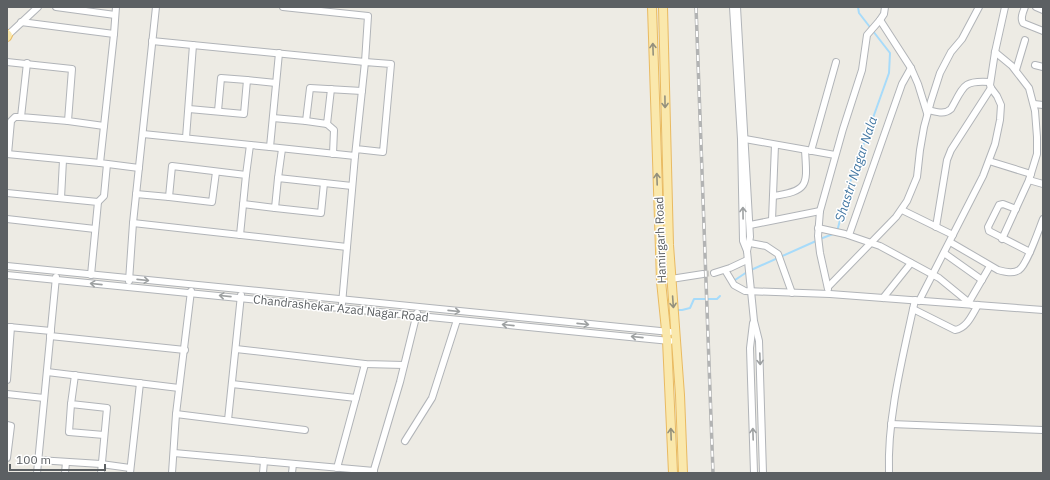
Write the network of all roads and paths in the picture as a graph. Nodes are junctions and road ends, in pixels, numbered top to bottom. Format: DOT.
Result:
graph roads {
  1 [pos="38,7"];
  2 [pos="56,7"];
  3 [pos="116,7"];
  4 [pos="156,7"];
  5 [pos="283,7"];
  6 [pos="652,7"];
  7 [pos="663,7"];
  8 [pos="733,7"];
  9 [pos="737,7"];
  10 [pos="885,7"];
  11 [pos="979,7"];
  12 [pos="1005,7"];
  13 [pos="1025,7"];
  14 [pos="1036,7"];
  15 [pos="78,8"];
  16 [pos="293,8"];
  17 [pos="341,10"];
  18 [pos="1043,10"];
  19 [pos="115,15"];
  20 [pos="21,22"];
  21 [pos="878,22"];
  22 [pos="1043,31"];
  23 [pos="114,34"];
  24 [pos="7,35"];
  25 [pos="1025,40"];
  26 [pos="152,41"];
  27 [pos="193,45"];
  28 [pos="995,52"];
  29 [pos="279,53"];
  30 [pos="7,62"];
  31 [pos="365,62"];
  32 [pos="836,62"];
  33 [pos="27,63"];
  34 [pos="1035,65"];
  35 [pos="1043,67"];
  36 [pos="911,68"];
  37 [pos="1016,70"];
  38 [pos="247,80"];
  39 [pos="276,83"];
  40 [pos="991,85"];
  41 [pos="331,89"];
  42 [pos="362,91"];
  43 [pos="1034,104"];
  44 [pos="1043,106"];
  45 [pos="189,109"];
  46 [pos="218,112"];
  47 [pos="928,112"];
  48 [pos="7,113"];
  49 [pos="21,117"];
  50 [pos="13,118"];
  51 [pos="273,118"];
  52 [pos="68,121"];
  53 [pos="306,121"];
  54 [pos="327,124"];
  55 [pos="104,126"];
  56 [pos="143,134"];
  57 [pos="186,138"];
  58 [pos="745,139"];
  59 [pos="250,145"];
  60 [pos="775,145"];
  61 [pos="270,147"];
  62 [pos="282,149"];
  63 [pos="356,149"];
  64 [pos="808,151"];
  65 [pos="8,154"];
  66 [pos="333,154"];
  67 [pos="835,155"];
  68 [pos="355,156"];
  69 [pos="63,160"];
  70 [pos="988,161"];
  71 [pos="100,164"];
  72 [pos="107,164"];
  73 [pos="139,168"];
  74 [pos="216,172"];
  75 [pos="246,175"];
  76 [pos="1030,177"];
  77 [pos="278,178"];
  78 [pos="324,183"];
  79 [pos="1043,184"];
  80 [pos="352,186"];
  81 [pos="7,193"];
  82 [pos="136,194"];
  83 [pos="773,196"];
  84 [pos="169,197"];
  85 [pos="61,198"];
  86 [pos="98,202"];
  87 [pos="243,204"];
  88 [pos="275,208"];
  89 [pos="1016,208"];
  90 [pos="902,210"];
  91 [pos="820,211"];
  92 [pos="7,219"];
  93 [pos="1043,219"];
  94 [pos="772,220"];
  95 [pos="133,223"];
  96 [pos="750,225"];
  97 [pos="936,227"];
  98 [pos="818,228"];
  99 [pos="95,229"];
  100 [pos="847,234"];
  101 [pos="240,235"];
  102 [pos="953,235"];
  103 [pos="1002,238"];
  104 [pos="950,242"];
  105 [pos="750,243"];
  106 [pos="870,243"];
  107 [pos="347,247"];
  108 [pos="747,251"];
  109 [pos="1030,252"];
  110 [pos="944,253"];
  111 [pos="747,260"];
  112 [pos="911,262"];
  113 [pos="7,266"];
  114 [pos="990,266"];
  115 [pos="725,270"];
  116 [pos="56,271"];
  117 [pos="714,273"];
  118 [pos="703,274"];
  119 [pos="7,275"];
  120 [pos="91,275"];
  121 [pos="933,275"];
  122 [pos="129,279"];
  123 [pos="671,279"];
  124 [pos="56,280"];
  125 [pos="982,280"];
  126 [pos="192,285"];
  127 [pos="129,287"];
  128 [pos="828,287"];
  129 [pos="242,290"];
  130 [pos="751,292"];
  131 [pos="191,293"];
  132 [pos="792,294"];
  133 [pos="830,294"];
  134 [pos="241,298"];
  135 [pos="883,298"];
  136 [pos="343,300"];
  137 [pos="917,300"];
  138 [pos="973,304"];
  139 [pos="342,308"];
  140 [pos="418,308"];
  141 [pos="913,309"];
  142 [pos="1043,310"];
  143 [pos="416,316"];
  144 [pos="457,320"];
  145 [pos="754,321"];
  146 [pos="9,327"];
  147 [pos="50,333"];
  148 [pos="666,336"];
  149 [pos="676,337"];
  150 [pos="236,349"];
  151 [pos="185,350"];
  152 [pos="8,359"];
  153 [pos="365,364"];
  154 [pos="404,365"];
  155 [pos="46,372"];
  156 [pos="74,375"];
  157 [pos="7,380"];
  158 [pos="140,383"];
  159 [pos="232,384"];
  160 [pos="179,388"];
  161 [pos="7,394"];
  162 [pos="44,398"];
  163 [pos="356,398"];
  164 [pos="71,404"];
  165 [pos="176,414"];
  166 [pos="228,420"];
  167 [pos="891,424"];
  168 [pos="7,425"];
  169 [pos="305,430"];
  170 [pos="1043,430"];
  171 [pos="104,435"];
  172 [pos="405,441"];
  173 [pos="174,453"];
  174 [pos="7,455"];
  175 [pos="38,460"];
  176 [pos="264,461"];
  177 [pos="66,462"];
  178 [pos="101,464"];
  179 [pos="293,464"];
  180 [pos="337,468"];
  181 [pos="130,470"];
  182 [pos="374,472"];
  183 [pos="36,473"];
  184 [pos="65,473"];
  185 [pos="101,473"];
  186 [pos="172,473"];
  187 [pos="263,473"];
  188 [pos="292,473"];
  189 [pos="673,473"];
  190 [pos="683,473"];
  191 [pos="754,473"];
  192 [pos="763,473"];
  193 [pos="889,473"];
  1 -- 20 [label="street"];
  2 -- 15 [label="street"];
  3 -- 19 [label="street"];
  4 -- 26 [label="street"];
  5 -- 16 [label="street"];
  148 -- 6 [label="main road, Hamirgarh Road, one-way"];
  7 -- 123 [label="main road, Hamirgarh Road, one-way"];
  108 -- 8 [label="street, one-way"];
  9 -- 58 [label="street"];
  10 -- 21 [label="street"];
  11 -- 47 [label="street"];
  12 -- 28 [label="street"];
  13 -- 22 [label="street"];
  14 -- 18 [label="street"];
  15 -- 19 [label="street"];
  16 -- 17 [label="street"];
  17 -- 31 [label="street"];
  19 -- 23 [label="street"];
  20 -- 23 [label="street"];
  20 -- 24 [label="street"];
  21 -- 36 [label="street"];
  21 -- 67 [label="street"];
  23 -- 55 [label="street"];
  25 -- 37 [label="street"];
  26 -- 27 [label="street"];
  26 -- 56 [label="street"];
  27 -- 29 [label="street"];
  27 -- 45 [label="street"];
  28 -- 37 [label="street"];
  28 -- 40 [label="street"];
  29 -- 31 [label="street"];
  29 -- 39 [label="street"];
  30 -- 33 [label="street"];
  31 -- 42 [label="street"];
  31 -- 63 [label="street"];
  32 -- 64 [label="street"];
  33 -- 49 [label="street"];
  33 -- 52 [label="street"];
  34 -- 35 [label="street"];
  36 -- 47 [label="street"];
  36 -- 100 [label="street"];
  37 -- 43 [label="street"];
  38 -- 39 [label="street"];
  38 -- 46 [label="street"];
  38 -- 46 [label="street"];
  39 -- 51 [label="street"];
  40 -- 47 [label="street"];
  40 -- 70 [label="street"];
  40 -- 97 [label="street"];
  41 -- 42 [label="street"];
  41 -- 53 [label="street"];
  41 -- 54 [label="street"];
  42 -- 63 [label="street"];
  43 -- 44 [label="street"];
  43 -- 76 [label="street"];
  45 -- 46 [label="street"];
  45 -- 57 [label="street"];
  47 -- 90 [label="street"];
  48 -- 50 [label="street"];
  49 -- 50 [label="street"];
  49 -- 52 [label="street"];
  50 -- 65 [label="street"];
  51 -- 53 [label="street"];
  51 -- 61 [label="street"];
  52 -- 55 [label="street"];
  53 -- 54 [label="street"];
  54 -- 66 [label="street"];
  55 -- 71 [label="street"];
  56 -- 57 [label="street"];
  56 -- 73 [label="street"];
  57 -- 59 [label="street"];
  58 -- 60 [label="street"];
  58 -- 96 [label="street"];
  59 -- 61 [label="street"];
  59 -- 75 [label="street"];
  60 -- 64 [label="street"];
  60 -- 83 [label="street"];
  61 -- 62 [label="street"];
  62 -- 66 [label="street"];
  62 -- 77 [label="street"];
  63 -- 68 [label="street"];
  64 -- 67 [label="street"];
  64 -- 83 [label="street"];
  65 -- 69 [label="street"];
  66 -- 68 [label="street"];
  67 -- 91 [label="street"];
  68 -- 80 [label="street"];
  69 -- 71 [label="street"];
  69 -- 85 [label="street"];
  70 -- 76 [label="street"];
  70 -- 102 [label="street"];
  71 -- 72 [label="street"];
  72 -- 73 [label="street"];
  72 -- 86 [label="street"];
  73 -- 82 [label="street"];
  74 -- 75 [label="street"];
  74 -- 84 [label="street"];
  74 -- 84 [label="street"];
  75 -- 87 [label="street"];
  76 -- 79 [label="street"];
  76 -- 89 [label="street"];
  77 -- 78 [label="street"];
  77 -- 88 [label="street"];
  78 -- 80 [label="street"];
  78 -- 88 [label="street"];
  80 -- 107 [label="street"];
  81 -- 85 [label="street"];
  82 -- 84 [label="street"];
  82 -- 95 [label="street"];
  83 -- 94 [label="street"];
  85 -- 86 [label="street"];
  86 -- 99 [label="street"];
  87 -- 88 [label="street"];
  87 -- 101 [label="street"];
  89 -- 103 [label="street"];
  89 -- 103 [label="street"];
  90 -- 97 [label="street"];
  90 -- 106 [label="street"];
  91 -- 94 [label="street"];
  91 -- 98 [label="street"];
  92 -- 99 [label="street"];
  93 -- 109 [label="street"];
  94 -- 96 [label="street"];
  95 -- 101 [label="street"];
  95 -- 122 [label="street"];
  96 -- 105 [label="street"];
  97 -- 102 [label="street"];
  98 -- 100 [label="street"];
  98 -- 128 [label="street"];
  99 -- 120 [label="street"];
  100 -- 106 [label="street"];
  101 -- 107 [label="street"];
  102 -- 104 [label="street"];
  103 -- 109 [label="street"];
  104 -- 110 [label="street"];
  104 -- 114 [label="street"];
  105 -- 108 [label="street"];
  105 -- 132 [label="street"];
  106 -- 112 [label="street"];
  106 -- 128 [label="street"];
  107 -- 136 [label="street"];
  108 -- 111 [label="street"];
  109 -- 114 [label="street"];
  110 -- 121 [label="street"];
  110 -- 125 [label="street"];
  111 -- 115 [label="street"];
  111 -- 130 [label="street"];
  112 -- 121 [label="street"];
  112 -- 135 [label="street"];
  113 -- 116 [label="street, Chandrashekar Azad Nagar Road"];
  114 -- 125 [label="street"];
  115 -- 117 [label="street"];
  115 -- 130 [label="street"];
  116 -- 120 [label="street, Chandrashekar Azad Nagar Road"];
  116 -- 124 [label="street"];
  118 -- 123 [label="street"];
  119 -- 124 [label="street, Chandrashekar Azad Nagar Road"];
  120 -- 122 [label="street, Chandrashekar Azad Nagar Road"];
  121 -- 137 [label="street"];
  121 -- 138 [label="street"];
  122 -- 126 [label="street, Chandrashekar Azad Nagar Road, one-way"];
  122 -- 127 [label="street"];
  123 -- 149 [label="main road, Hamirgarh Road, one-way"];
  127 -- 124 [label="street, Chandrashekar Azad Nagar Road, one-way"];
  124 -- 147 [label="street"];
  125 -- 138 [label="street"];
  126 -- 129 [label="street, Chandrashekar Azad Nagar Road"];
  126 -- 131 [label="street"];
  127 -- 131 [label="street, Chandrashekar Azad Nagar Road"];
  128 -- 133 [label="street"];
  129 -- 134 [label="street"];
  129 -- 136 [label="street, Chandrashekar Azad Nagar Road"];
  130 -- 132 [label="street"];
  130 -- 145 [label="street"];
  134 -- 131 [label="street, Chandrashekar Azad Nagar Road, one-way"];
  131 -- 151 [label="street"];
  132 -- 133 [label="street"];
  133 -- 135 [label="street"];
  134 -- 139 [label="street, Chandrashekar Azad Nagar Road"];
  134 -- 150 [label="street"];
  135 -- 137 [label="street"];
  136 -- 139 [label="street"];
  136 -- 140 [label="street, Chandrashekar Azad Nagar Road"];
  137 -- 138 [label="street"];
  137 -- 141 [label="street"];
  138 -- 141 [label="street"];
  138 -- 142 [label="street"];
  139 -- 143 [label="street, Chandrashekar Azad Nagar Road"];
  140 -- 143 [label="street"];
  140 -- 148 [label="street, Chandrashekar Azad Nagar Road, one-way"];
  141 -- 167 [label="street"];
  143 -- 144 [label="street, Chandrashekar Azad Nagar Road"];
  143 -- 154 [label="street"];
  148 -- 144 [label="street, Chandrashekar Azad Nagar Road, one-way"];
  144 -- 172 [label="street"];
  191 -- 145 [label="street, one-way"];
  145 -- 192 [label="street, one-way"];
  146 -- 147 [label="street"];
  146 -- 152 [label="street"];
  147 -- 151 [label="street"];
  147 -- 155 [label="street"];
  148 -- 149 [label="street, Chandrashekar Azad Nagar Road"];
  189 -- 148 [label="main road, Hamirgarh Road, one-way"];
  149 -- 190 [label="main road, Hamirgarh Road"];
  150 -- 153 [label="street"];
  150 -- 159 [label="street"];
  151 -- 160 [label="street"];
  152 -- 157 [label="street"];
  153 -- 154 [label="street"];
  153 -- 163 [label="street"];
  154 -- 182 [label="street"];
  155 -- 156 [label="street"];
  155 -- 162 [label="street"];
  156 -- 158 [label="street"];
  156 -- 164 [label="street"];
  158 -- 160 [label="street"];
  158 -- 181 [label="street"];
  159 -- 163 [label="street"];
  159 -- 166 [label="street"];
  160 -- 165 [label="street"];
  161 -- 162 [label="street"];
  162 -- 175 [label="street"];
  163 -- 180 [label="street"];
  164 -- 171 [label="street"];
  164 -- 171 [label="street"];
  165 -- 166 [label="street"];
  165 -- 173 [label="street"];
  166 -- 169 [label="street"];
  167 -- 170 [label="street"];
  167 -- 193 [label="street"];
  168 -- 174 [label="street"];
  171 -- 178 [label="street"];
  173 -- 176 [label="street"];
  173 -- 186 [label="street"];
  175 -- 177 [label="street"];
  175 -- 183 [label="street"];
  176 -- 179 [label="street"];
  176 -- 187 [label="street"];
  177 -- 178 [label="street"];
  177 -- 184 [label="street"];
  178 -- 181 [label="street"];
  178 -- 185 [label="street"];
  179 -- 180 [label="street"];
  179 -- 188 [label="street"];
  180 -- 182 [label="street"];
}
